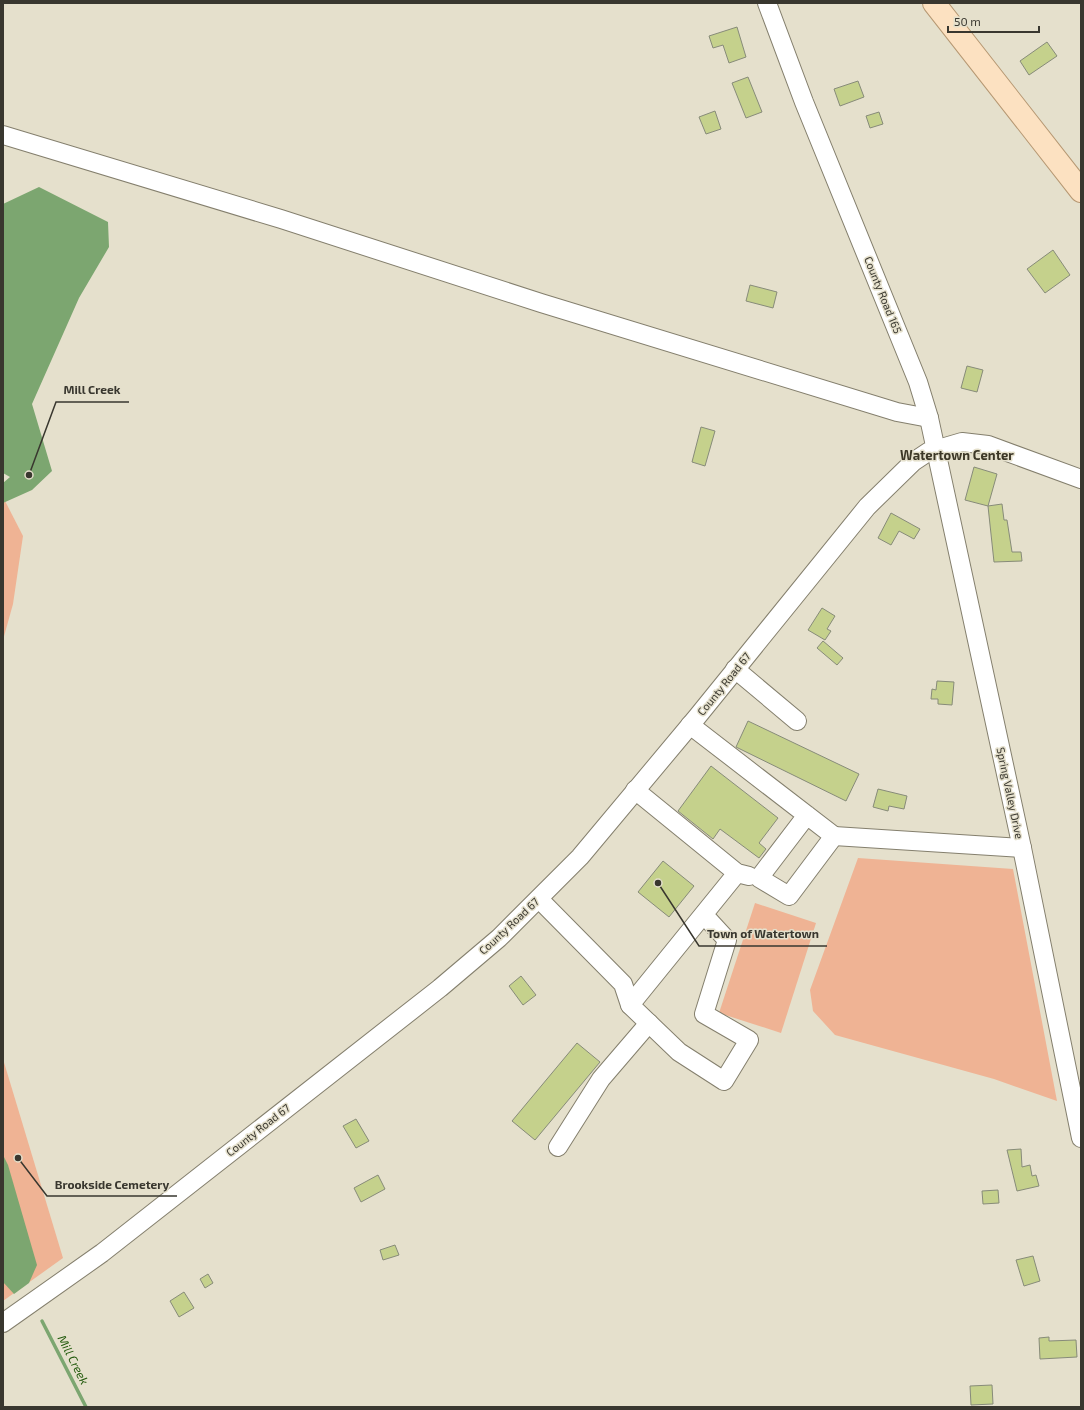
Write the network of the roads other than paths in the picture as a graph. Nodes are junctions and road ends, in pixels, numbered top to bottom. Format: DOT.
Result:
graph roads {
  1 [pos="767,3"];
  2 [pos="934,3"];
  3 [pos="3,135"];
  4 [pos="1081,192"];
  5 [pos="930,418"];
  6 [pos="937,449"];
  7 [pos="1081,479"];
  8 [pos="736,669"];
  9 [pos="797,722"];
  10 [pos="690,725"];
  11 [pos="635,790"];
  12 [pos="807,816"];
  13 [pos="834,836"];
  14 [pos="1022,848"];
  15 [pos="737,873"];
  16 [pos="759,878"];
  17 [pos="539,899"];
  18 [pos="704,915"];
  19 [pos="630,1005"];
  20 [pos="649,1023"];
  21 [pos="1081,1138"];
  22 [pos="558,1147"];
  23 [pos="3,1323"];
  1 -- 5 [label="street, County Road 165"];
  2 -- 4 [label="main road"];
  3 -- 5 [label="street"];
  5 -- 6 [label="street, County Road 165"];
  6 -- 7 [label="street"];
  6 -- 8 [label="street, County Road 67"];
  6 -- 14 [label="street, Spring Valley Drive"];
  8 -- 9 [label="street"];
  8 -- 10 [label="street, County Road 67"];
  10 -- 11 [label="street, County Road 67"];
  10 -- 12 [label="street"];
  11 -- 15 [label="street"];
  11 -- 17 [label="street, County Road 67"];
  12 -- 13 [label="street"];
  12 -- 16 [label="street"];
  13 -- 14 [label="street"];
  13 -- 16 [label="street"];
  14 -- 21 [label="street, Spring Valley Drive"];
  15 -- 16 [label="street"];
  15 -- 18 [label="street"];
  17 -- 19 [label="street"];
  17 -- 23 [label="street, County Road 67"];
  18 -- 19 [label="street"];
  18 -- 20 [label="street"];
  19 -- 20 [label="street"];
  20 -- 22 [label="street"];
}
